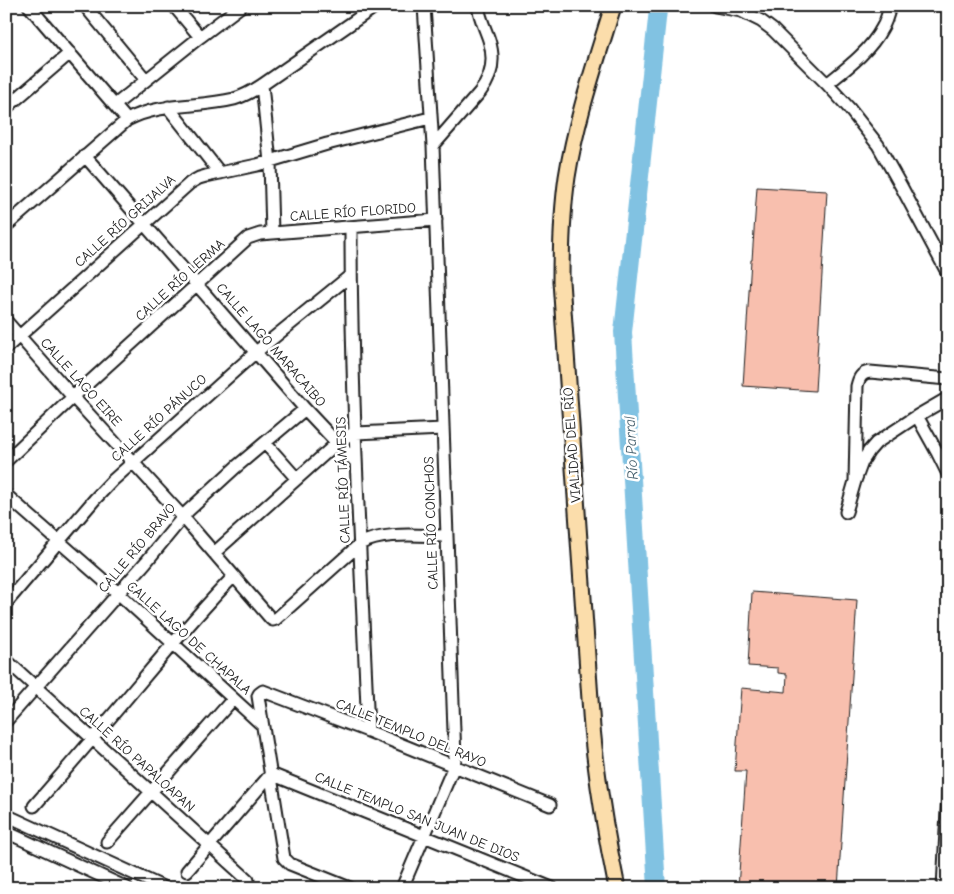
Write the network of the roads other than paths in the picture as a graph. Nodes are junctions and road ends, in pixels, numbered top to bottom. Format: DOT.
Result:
graph roads {
  1 [pos="29,6"];
  2 [pos="85,6"];
  3 [pos="174,6"];
  4 [pos="241,6"];
  5 [pos="376,6"];
  6 [pos="424,6"];
  7 [pos="478,6"];
  8 [pos="613,6"];
  9 [pos="715,6"];
  10 [pos="890,6"];
  11 [pos="741,9"];
  12 [pos="200,37"];
  13 [pos="70,53"];
  14 [pos="146,80"];
  15 [pos="827,84"];
  16 [pos="262,86"];
  17 [pos="115,105"];
  18 [pos="168,107"];
  19 [pos="6,108"];
  20 [pos="430,118"];
  21 [pos="126,120"];
  22 [pos="433,146"];
  23 [pos="85,156"];
  24 [pos="270,162"];
  25 [pos="220,173"];
  26 [pos="436,220"];
  27 [pos="145,223"];
  28 [pos="6,226"];
  29 [pos="351,227"];
  30 [pos="272,233"];
  31 [pos="947,268"];
  32 [pos="351,275"];
  33 [pos="197,284"];
  34 [pos="6,321"];
  35 [pos="19,336"];
  36 [pos="6,348"];
  37 [pos="256,352"];
  38 [pos="948,379"];
  39 [pos="73,397"];
  40 [pos="948,398"];
  41 [pos="305,409"];
  42 [pos="917,416"];
  43 [pos="443,429"];
  44 [pos="356,433"];
  45 [pos="264,443"];
  46 [pos="337,443"];
  47 [pos="6,461"];
  48 [pos="133,462"];
  49 [pos="356,462"];
  50 [pos="948,474"];
  51 [pos="297,479"];
  52 [pos="855,481"];
  53 [pos="6,495"];
  54 [pos="846,512"];
  55 [pos="182,517"];
  56 [pos="447,536"];
  57 [pos="58,542"];
  58 [pos="360,544"];
  59 [pos="214,553"];
  60 [pos="234,576"];
  61 [pos="118,593"];
  62 [pos="6,603"];
  63 [pos="172,643"];
  64 [pos="6,660"];
  65 [pos="36,687"];
  66 [pos="261,692"];
  67 [pos="233,699"];
  68 [pos="6,721"];
  69 [pos="262,725"];
  70 [pos="368,731"];
  71 [pos="93,739"];
  72 [pos="454,766"];
  73 [pos="271,774"];
  74 [pos="151,792"];
  75 [pos="948,792"];
  76 [pos="550,805"];
  77 [pos="34,806"];
  78 [pos="6,815"];
  79 [pos="6,832"];
  80 [pos="425,837"];
  81 [pos="107,842"];
  82 [pos="210,844"];
  83 [pos="187,871"];
  84 [pos="248,880"];
  85 [pos="128,888"];
  86 [pos="165,888"];
  87 [pos="350,888"];
  88 [pos="402,888"];
  89 [pos="552,888"];
  90 [pos="617,888"];
  91 [pos="943,888"];
  1 -- 13 [label="street"];
  2 -- 14 [label="street"];
  3 -- 12 [label="street"];
  4 -- 12 [label="street"];
  5 -- 16 [label="street"];
  6 -- 20 [label="street, CALLE RÍO CONCHOS"];
  7 -- 22 [label="street"];
  8 -- 90 [label="main road, VIALIDAD DEL RÍO"];
  9 -- 11 [label="street"];
  10 -- 15 [label="street"];
  11 -- 15 [label="street"];
  12 -- 14 [label="street"];
  13 -- 17 [label="street"];
  13 -- 19 [label="street"];
  14 -- 17 [label="street"];
  15 -- 31 [label="street"];
  16 -- 18 [label="street"];
  16 -- 24 [label="street"];
  17 -- 21 [label="street"];
  18 -- 21 [label="street"];
  18 -- 25 [label="street"];
  20 -- 22 [label="street, CALLE RÍO CONCHOS"];
  20 -- 24 [label="street, CALLE RÍO GRIJALVA"];
  21 -- 23 [label="street"];
  22 -- 26 [label="street, CALLE RÍO CONCHOS"];
  23 -- 27 [label="street, CALLE LAGO MARACAIBO"];
  23 -- 28 [label="street"];
  24 -- 25 [label="street, CALLE RÍO GRIJALVA"];
  24 -- 30 [label="street"];
  25 -- 27 [label="street, CALLE RÍO GRIJALVA"];
  26 -- 29 [label="street, CALLE RÍO FLORIDO"];
  26 -- 43 [label="street, CALLE RÍO CONCHOS"];
  27 -- 33 [label="street, CALLE LAGO MARACAIBO"];
  27 -- 35 [label="street, CALLE RÍO GRIJALVA"];
  29 -- 30 [label="street, CALLE RÍO FLORIDO"];
  29 -- 32 [label="street, CALLE RÍO TÁMESIS"];
  30 -- 33 [label="street, CALLE RÍO LERMA"];
  32 -- 37 [label="street, CALLE RÍO PÁNUCO"];
  32 -- 44 [label="street, CALLE RÍO TÁMESIS"];
  33 -- 37 [label="street, CALLE LAGO MARACAIBO"];
  33 -- 39 [label="street, CALLE RÍO LERMA"];
  34 -- 35 [label="street, CALLE LAGO EIRE"];
  35 -- 36 [label="street, CALLE RÍO GRIJALVA"];
  35 -- 39 [label="street, CALLE LAGO EIRE"];
  37 -- 41 [label="street, CALLE LAGO MARACAIBO"];
  37 -- 48 [label="street, CALLE RÍO PÁNUCO"];
  38 -- 52 [label="street"];
  39 -- 47 [label="street, CALLE RÍO LERMA"];
  39 -- 48 [label="street, CALLE LAGO EIRE"];
  40 -- 42 [label="street"];
  41 -- 45 [label="street, CALLE RÍO BRAVO"];
  41 -- 46 [label="street, CALLE LAGO MARACAIBO"];
  42 -- 50 [label="street"];
  42 -- 52 [label="street"];
  43 -- 44 [label="street"];
  43 -- 56 [label="street, CALLE RÍO CONCHOS"];
  44 -- 46 [label="street"];
  44 -- 49 [label="street, CALLE RÍO TÁMESIS"];
  45 -- 51 [label="street"];
  45 -- 55 [label="street, CALLE RÍO BRAVO"];
  46 -- 49 [label="street, CALLE LAGO MARACAIBO"];
  46 -- 51 [label="street"];
  48 -- 55 [label="street, CALLE LAGO EIRE"];
  48 -- 57 [label="street, CALLE RÍO PÁNUCO"];
  49 -- 58 [label="street, CALLE RÍO TÁMESIS"];
  51 -- 59 [label="street"];
  52 -- 54 [label="street"];
  53 -- 57 [label="street, CALLE LAGO DE CHAPALA"];
  55 -- 59 [label="street, CALLE LAGO EIRE"];
  55 -- 61 [label="street, CALLE RÍO BRAVO"];
  56 -- 58 [label="street"];
  56 -- 72 [label="street, CALLE RÍO CONCHOS"];
  57 -- 61 [label="street, CALLE LAGO DE CHAPALA"];
  57 -- 62 [label="street, CALLE RÍO PÁNUCO"];
  58 -- 60 [label="street, CALLE LAGO EIRE"];
  58 -- 70 [label="street, CALLE RÍO TÁMESIS"];
  59 -- 60 [label="street, CALLE LAGO EIRE"];
  60 -- 63 [label="street"];
  61 -- 63 [label="street, CALLE LAGO DE CHAPALA"];
  61 -- 65 [label="street, CALLE RÍO BRAVO"];
  63 -- 67 [label="street, CALLE LAGO DE CHAPALA"];
  63 -- 71 [label="street"];
  64 -- 65 [label="street, CALLE RÍO PAPALOAPAN"];
  65 -- 68 [label="street, CALLE RÍO BRAVO"];
  65 -- 71 [label="street, CALLE RÍO PAPALOAPAN"];
  66 -- 69 [label="street, CALLE LAGO DE CHAPALA"];
  66 -- 70 [label="street, CALLE TEMPLO DEL RAYO"];
  67 -- 69 [label="street, CALLE LAGO DE CHAPALA"];
  67 -- 74 [label="street"];
  69 -- 73 [label="street, CALLE LAGO DE CHAPALA"];
  70 -- 72 [label="street, CALLE TEMPLO DEL RAYO"];
  71 -- 74 [label="street, CALLE RÍO PAPALOAPAN"];
  71 -- 77 [label="street"];
  72 -- 76 [label="street, CALLE TEMPLO DEL RAYO"];
  72 -- 80 [label="street, CALLE RÍO CONCHOS"];
  73 -- 80 [label="street, CALLE TEMPLO SAN JUAN DE DIOS"];
  73 -- 82 [label="street"];
  73 -- 87 [label="street, CALLE LAGO DE CHAPALA"];
  74 -- 81 [label="street"];
  74 -- 82 [label="street, CALLE RÍO PAPALOAPAN"];
  75 -- 91 [label="street"];
  78 -- 86 [label="street"];
  79 -- 85 [label="street"];
  80 -- 88 [label="street, CALLE RÍO CONCHOS"];
  80 -- 89 [label="street, CALLE TEMPLO SAN JUAN DE DIOS"];
  82 -- 83 [label="street"];
  82 -- 84 [label="street, CALLE RÍO PAPALOAPAN"];
}
